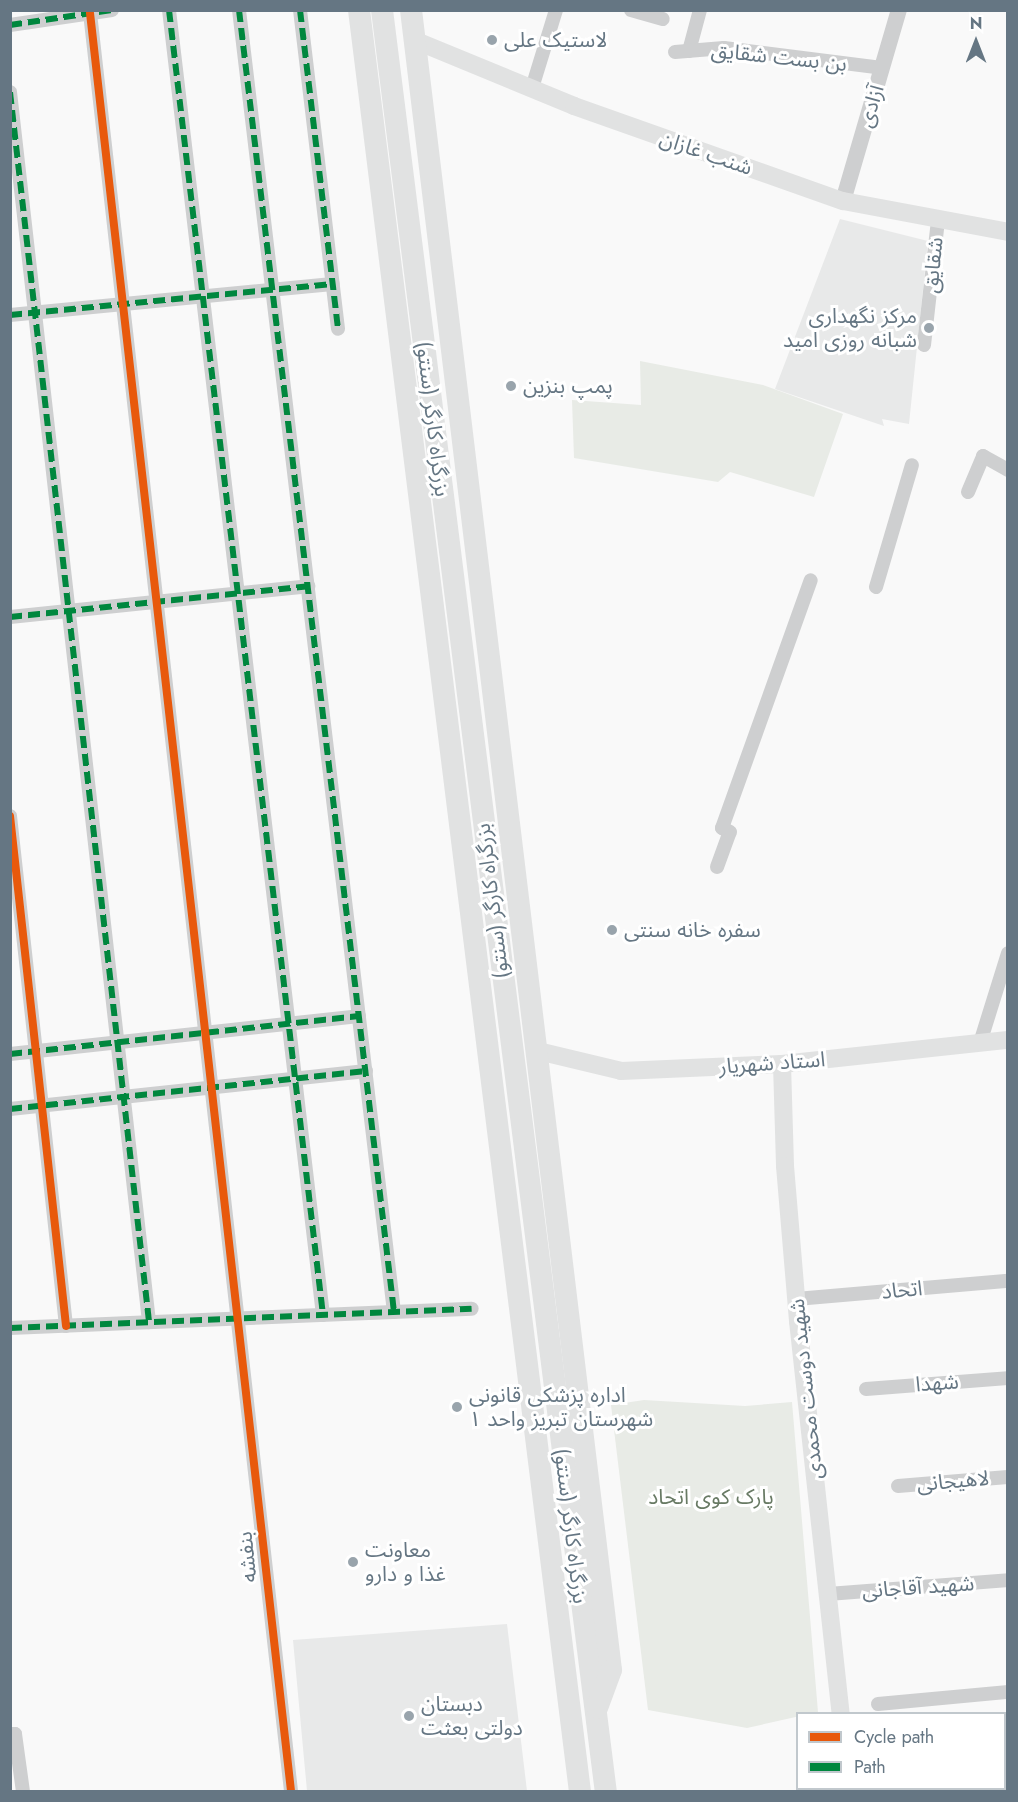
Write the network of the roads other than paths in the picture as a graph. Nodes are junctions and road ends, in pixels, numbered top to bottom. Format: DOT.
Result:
graph roads {
  1 [pos="112,10"];
  2 [pos="169,10"];
  3 [pos="239,10"];
  4 [pos="300,10"];
  5 [pos="359,10"];
  6 [pos="382,10"];
  7 [pos="411,10"];
  8 [pos="556,10"];
  9 [pos="631,10"];
  10 [pos="700,10"];
  11 [pos="895,12"];
  12 [pos="90,14"];
  13 [pos="663,19"];
  14 [pos="10,24"];
  15 [pos="414,40"];
  16 [pos="882,68"];
  17 [pos="532,88"];
  18 [pos="10,92"];
  19 [pos="843,201"];
  20 [pos="938,220"];
  21 [pos="1008,232"];
  22 [pos="333,285"];
  23 [pos="273,290"];
  24 [pos="203,297"];
  25 [pos="122,304"];
  26 [pos="35,313"];
  27 [pos="10,315"];
  28 [pos="338,329"];
  29 [pos="924,345"];
  30 [pos="457,394"];
  31 [pos="430,397"];
  32 [pos="912,465"];
  33 [pos="1008,470"];
  34 [pos="968,492"];
  35 [pos="811,580"];
  36 [pos="308,586"];
  37 [pos="876,587"];
  38 [pos="237,594"];
  39 [pos="155,602"];
  40 [pos="69,611"];
  41 [pos="10,617"];
  42 [pos="10,816"];
  43 [pos="717,867"];
  44 [pos="1008,953"];
  45 [pos="359,1016"];
  46 [pos="288,1023"];
  47 [pos="206,1033"];
  48 [pos="1008,1040"];
  49 [pos="117,1042"];
  50 [pos="980,1043"];
  51 [pos="38,1051"];
  52 [pos="538,1051"];
  53 [pos="10,1054"];
  54 [pos="782,1064"];
  55 [pos="366,1071"];
  56 [pos="294,1080"];
  57 [pos="213,1088"];
  58 [pos="123,1097"];
  59 [pos="42,1106"];
  60 [pos="10,1109"];
  61 [pos="1008,1281"];
  62 [pos="796,1299"];
  63 [pos="472,1309"];
  64 [pos="394,1312"];
  65 [pos="323,1315"];
  66 [pos="239,1319"];
  67 [pos="149,1322"];
  68 [pos="66,1326"];
  69 [pos="10,1328"];
  70 [pos="1008,1378"];
  71 [pos="866,1389"];
  72 [pos="1008,1477"];
  73 [pos="898,1486"];
  74 [pos="1008,1580"];
  75 [pos="828,1594"];
  76 [pos="1008,1692"];
  77 [pos="878,1704"];
  78 [pos="841,1712"];
  79 [pos="596,1713"];
  80 [pos="10,1734"];
  81 [pos="23,1791"];
  82 [pos="291,1791"];
  83 [pos="580,1791"];
  84 [pos="606,1791"];
  1 -- 12 [label="street"];
  2 -- 24 [label="street"];
  3 -- 23 [label="street"];
  4 -- 22 [label="street"];
  5 -- 83 [label="highway, بزرگراه کارگر (سنتو)"];
  6 -- 31 [label="highway, بزرگراه کارگر (سنتو)"];
  7 -- 15 [label="highway"];
  8 -- 17 [label="street"];
  9 -- 13 [label="street"];
  10 -- 16 [label="street, بن بست شقایق"];
  11 -- 16 [label="street, آزادی"];
  12 -- 14 [label="street"];
  12 -- 25 [label="street, بنفشه"];
  15 -- 17 [label="main road, شنب غازان"];
  15 -- 30 [label="highway"];
  16 -- 19 [label="street, آزادی"];
  17 -- 19 [label="main road, شنب غازان"];
  18 -- 26 [label="street"];
  19 -- 20 [label="main road, شنب غازان"];
  20 -- 21 [label="main road, شنب غازان"];
  20 -- 29 [label="street, شقایق"];
  22 -- 23 [label="street"];
  22 -- 28 [label="street"];
  23 -- 24 [label="street"];
  23 -- 36 [label="street"];
  24 -- 25 [label="street"];
  24 -- 38 [label="street"];
  25 -- 26 [label="street"];
  25 -- 39 [label="street, بنفشه"];
  26 -- 27 [label="street"];
  26 -- 40 [label="street"];
  30 -- 31 [label="highway"];
  30 -- 52 [label="highway"];
  31 -- 79 [label="highway, بزرگراه کارگر (سنتو)"];
  32 -- 37 [label="street"];
  33 -- 34 [label="street"];
  35 -- 43 [label="street"];
  36 -- 38 [label="street"];
  36 -- 45 [label="street"];
  38 -- 39 [label="street"];
  38 -- 46 [label="street"];
  39 -- 40 [label="street"];
  39 -- 47 [label="street, بنفشه"];
  40 -- 41 [label="street"];
  40 -- 49 [label="street"];
  42 -- 51 [label="street"];
  44 -- 50 [label="street"];
  45 -- 46 [label="street"];
  45 -- 55 [label="street"];
  46 -- 47 [label="street"];
  46 -- 56 [label="street"];
  47 -- 49 [label="street"];
  47 -- 57 [label="street, بنفشه"];
  48 -- 50 [label="main road, استاد شهریار"];
  49 -- 51 [label="street"];
  49 -- 58 [label="street"];
  50 -- 54 [label="main road, استاد شهریار"];
  51 -- 53 [label="street"];
  51 -- 59 [label="street"];
  52 -- 54 [label="main road, استاد شهریار"];
  52 -- 79 [label="highway"];
  54 -- 62 [label="main road, شهید دوست محمدی"];
  55 -- 56 [label="street"];
  55 -- 64 [label="street"];
  56 -- 57 [label="street"];
  56 -- 65 [label="street"];
  57 -- 58 [label="street"];
  57 -- 66 [label="street, بنفشه"];
  58 -- 59 [label="street"];
  58 -- 67 [label="street"];
  59 -- 60 [label="street"];
  59 -- 68 [label="street"];
  61 -- 62 [label="street, اتحاد"];
  62 -- 75 [label="main road, شهید دوست محمدی"];
  63 -- 64 [label="street"];
  64 -- 65 [label="street"];
  65 -- 66 [label="street"];
  66 -- 67 [label="street"];
  66 -- 82 [label="street, بنفشه"];
  67 -- 68 [label="street"];
  68 -- 69 [label="street"];
  70 -- 71 [label="street, شهدا"];
  72 -- 73 [label="street, لاهیجانی"];
  74 -- 75 [label="street, شهید آقاجانی"];
  75 -- 78 [label="main road, شهید دوست محمدی"];
  76 -- 77 [label="street"];
  79 -- 84 [label="highway, بزرگراه کارگر (سنتو)"];
  80 -- 81 [label="street"];
}
